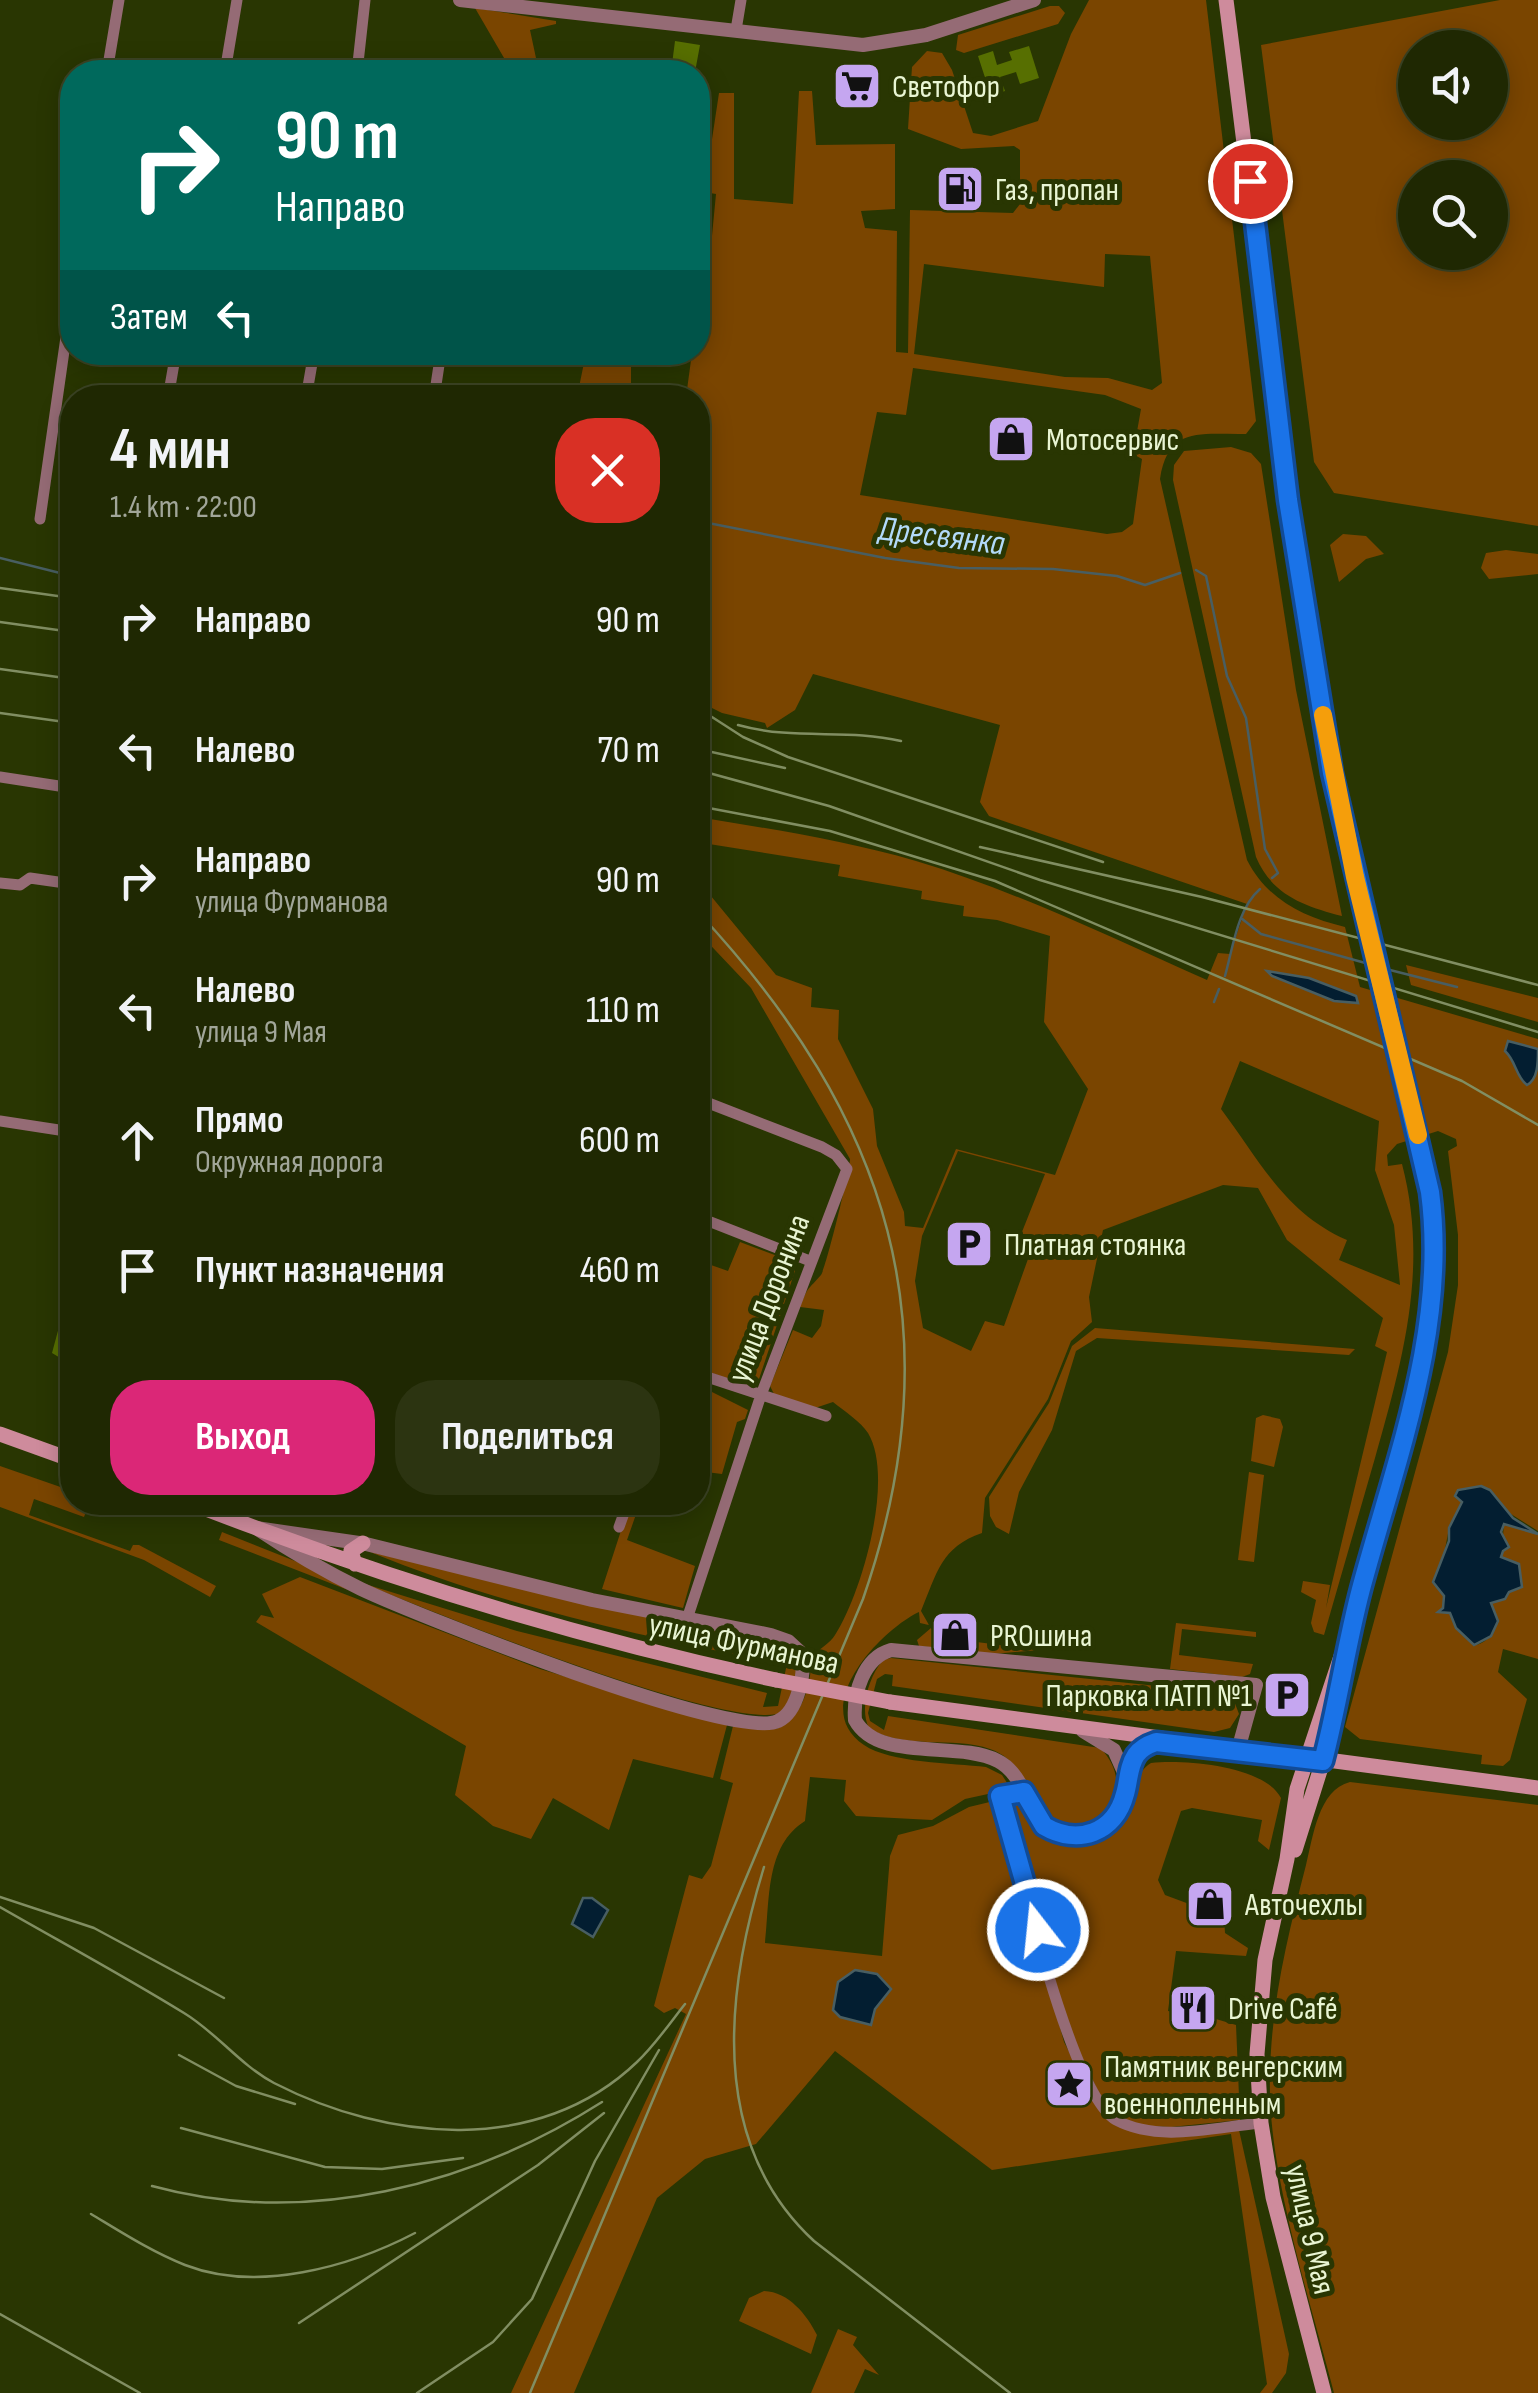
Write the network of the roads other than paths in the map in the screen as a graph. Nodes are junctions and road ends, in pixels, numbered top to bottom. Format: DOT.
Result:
graph roads {
  1 [pos="118,0"];
  2 [pos="238,0"];
  3 [pos="365,0"];
  4 [pos="460,0"];
  5 [pos="740,0"];
  6 [pos="1034,0"];
  7 [pos="1226,0"];
  8 [pos="736,30"];
  9 [pos="109,60"];
  10 [pos="227,60"];
  11 [pos="358,60"];
  12 [pos="62,365"];
  13 [pos="40,519"];
  14 [pos="0,777"];
  15 [pos="60,786"];
  16 [pos="60,882"];
  17 [pos="0,883"];
  18 [pos="710,1104"];
  19 [pos="0,1121"];
  20 [pos="60,1130"];
  21 [pos="710,1222"];
  22 [pos="810,1261"];
  23 [pos="710,1378"];
  24 [pos="761,1395"];
  25 [pos="826,1416"];
  26 [pos="0,1434"];
  27 [pos="60,1456"];
  28 [pos="222,1515"];
  29 [pos="623,1515"];
  30 [pos="619,1527"];
  31 [pos="256,1528"];
  32 [pos="363,1544"];
  33 [pos="355,1563"];
  34 [pos="346,1581"];
  35 [pos="687,1619"];
  36 [pos="1074,1728"];
  37 [pos="1167,1741"];
  38 [pos="1238,1750"];
  39 [pos="1314,1760"];
  40 [pos="1127,1784"];
  41 [pos="1538,1788"];
  42 [pos="1024,1792"];
  43 [pos="1260,2122"];
  44 [pos="1324,2393"];
  1 -- 9 [label="street"];
  2 -- 10 [label="street"];
  3 -- 11 [label="street"];
  4 -- 8 [label="street"];
  5 -- 8 [label="street"];
  6 -- 8 [label="street"];
  7 -- 39 [label="main road, улица 9 Мая, bridge"];
  12 -- 13 [label="street"];
  14 -- 15 [label="street"];
  16 -- 17 [label="street"];
  18 -- 22 [label="street, улица Доронина"];
  19 -- 20 [label="street"];
  21 -- 22 [label="street"];
  22 -- 24 [label="street, улица Доронина"];
  23 -- 24 [label="street"];
  24 -- 25 [label="street"];
  24 -- 35 [label="street, улица Доронина"];
  26 -- 27 [label="main road"];
  28 -- 31 [label="main road, улица Фурманова"];
  29 -- 30 [label="street"];
  31 -- 32 [label="street"];
  31 -- 33 [label="main road, улица Фурманова"];
  31 -- 34 [label="street"];
  32 -- 33 [label="main road"];
  32 -- 35 [label="street"];
  33 -- 34 [label="street"];
  33 -- 36 [label="main road, улица Фурманова, bridge"];
  34 -- 35 [label="street"];
  36 -- 37 [label="main road, улица Фурманова"];
  36 -- 40 [label="street"];
  37 -- 38 [label="main road, улица Фурманова"];
  37 -- 40 [label="street"];
  38 -- 39 [label="main road, улица Фурманова"];
  38 -- 42 [label="street"];
  39 -- 41 [label="main road, улица Фурманова"];
  39 -- 43 [label="main road, улица 9 Мая"];
  40 -- 42 [label="street"];
  42 -- 43 [label="street"];
  43 -- 44 [label="main road, улица 9 Мая"];
}
